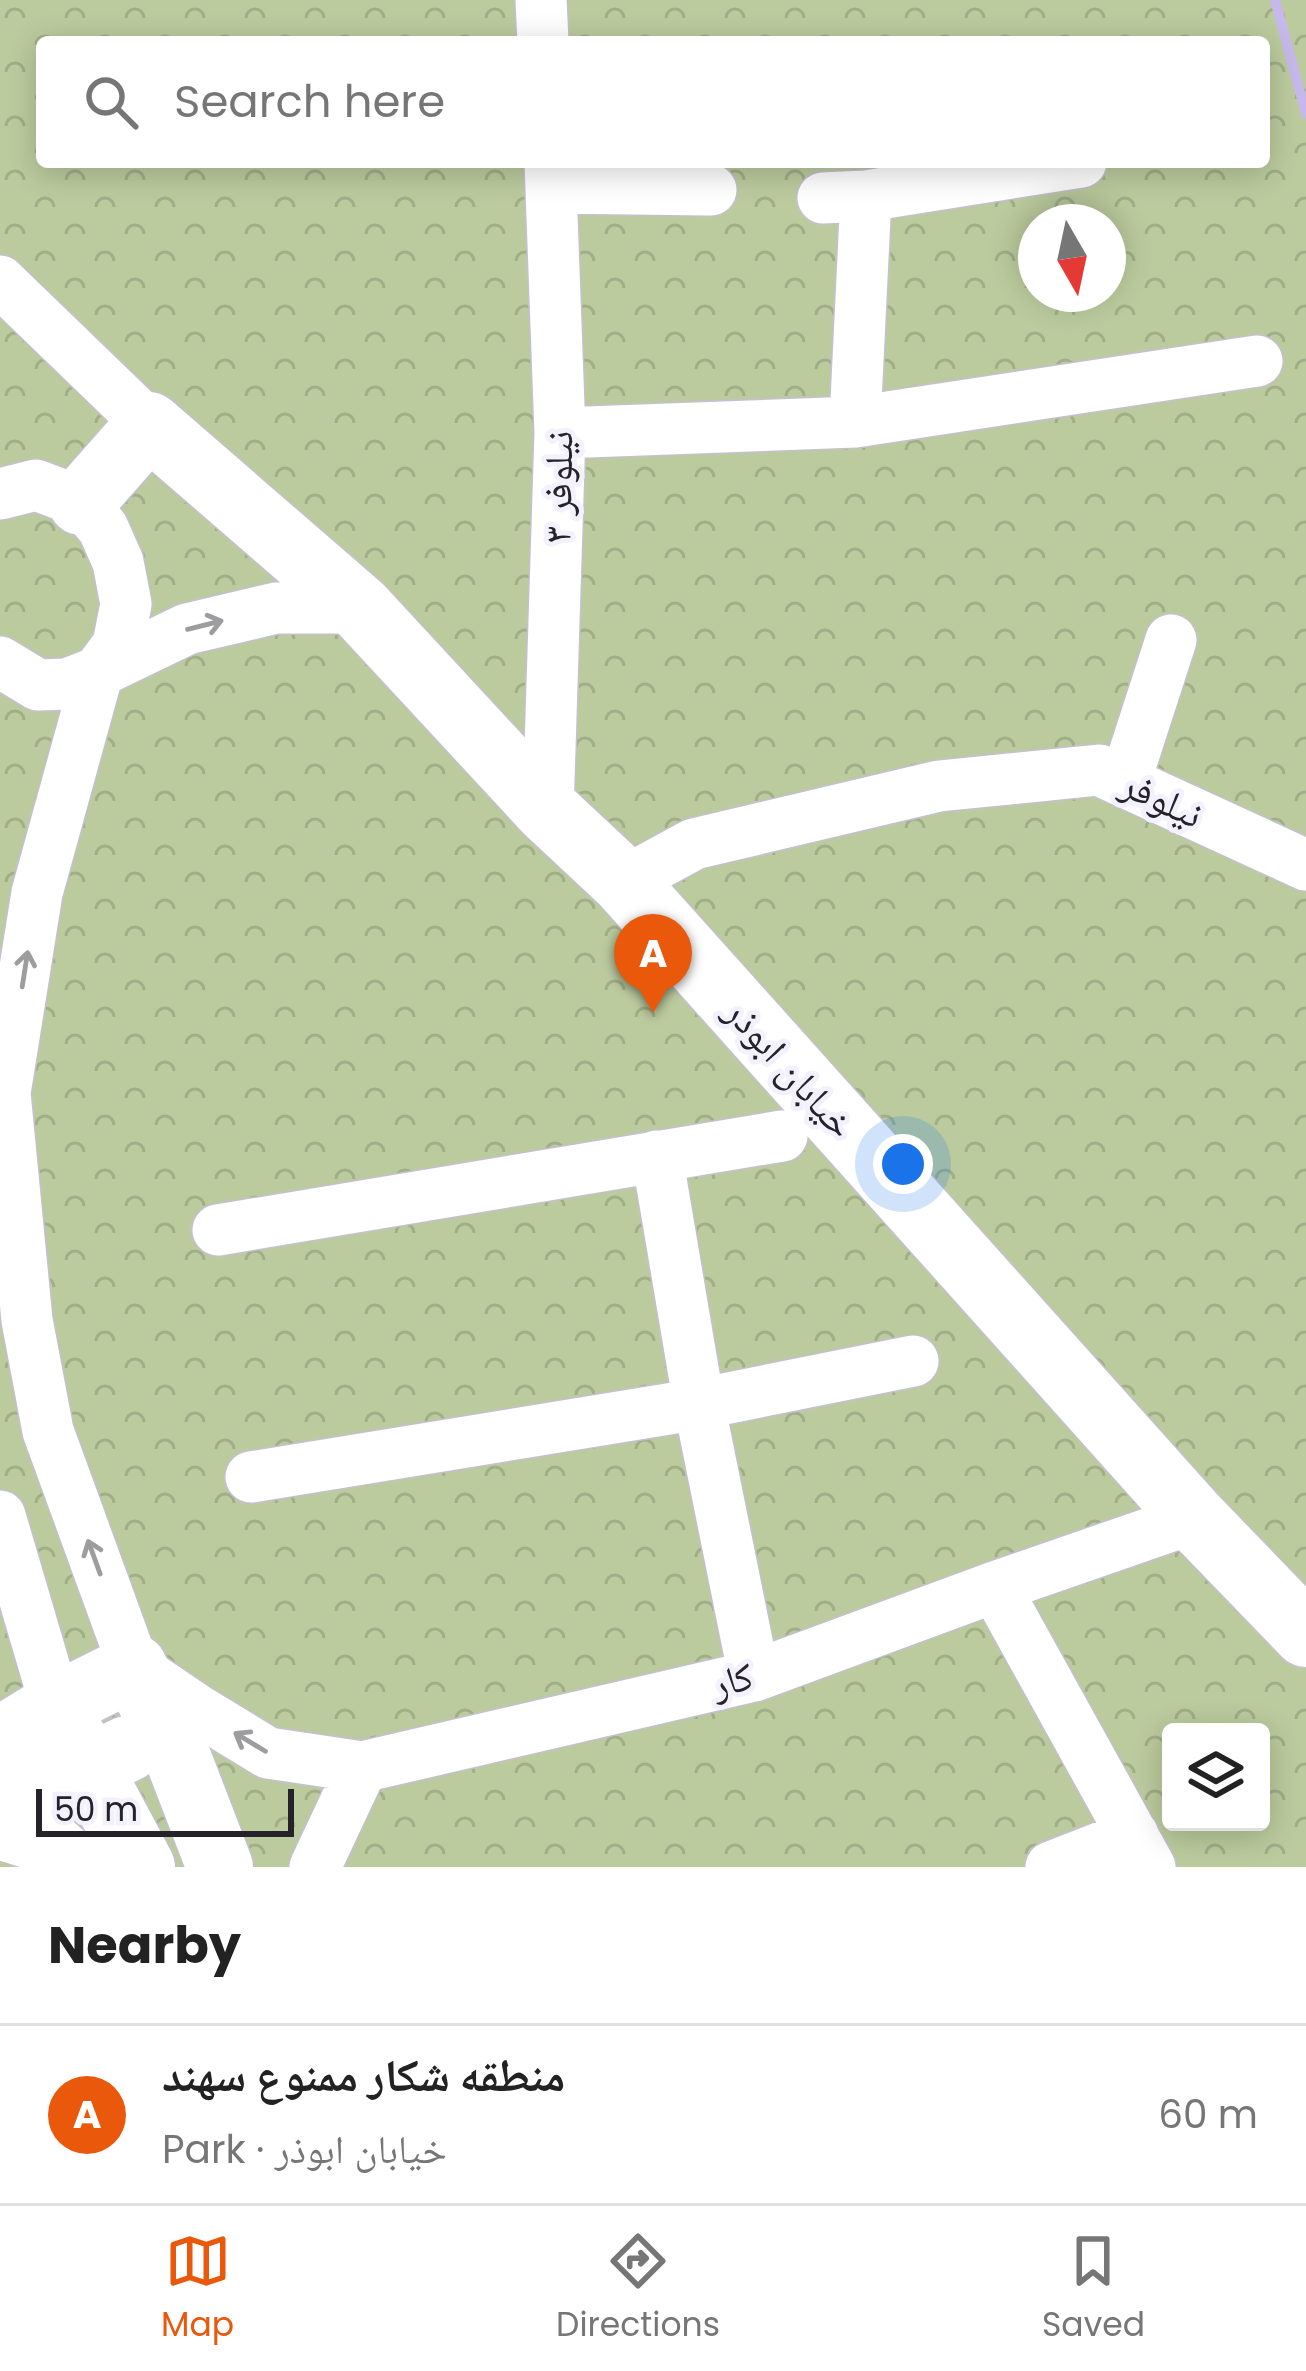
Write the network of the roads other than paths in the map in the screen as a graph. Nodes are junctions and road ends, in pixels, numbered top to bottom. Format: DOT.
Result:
graph roads {
  1 [pos="541,0"];
  2 [pos="544,36"];
  3 [pos="1040,168"];
  4 [pos="551,175"];
  5 [pos="711,190"];
  6 [pos="0,281"];
  7 [pos="1257,361"];
  8 [pos="855,422"];
  9 [pos="148,425"];
  10 [pos="560,434"];
  11 [pos="29,486"];
  12 [pos="360,608"];
  13 [pos="1171,640"];
  14 [pos="0,662"];
  15 [pos="98,672"];
  16 [pos="1125,782"];
  17 [pos="548,812"];
  18 [pos="1306,865"];
  19 [pos="624,882"];
  20 [pos="782,1136"];
  21 [pos="657,1156"];
  22 [pos="218,1230"];
  23 [pos="914,1360"];
  24 [pos="699,1404"];
  25 [pos="251,1477"];
  26 [pos="0,1516"];
  27 [pos="1194,1518"];
  28 [pos="995,1587"];
  29 [pos="1306,1634"];
  30 [pos="134,1666"];
  31 [pos="754,1676"];
  32 [pos="56,1706"];
  33 [pos="164,1730"];
  34 [pos="0,1740"];
  35 [pos="89,1767"];
  36 [pos="362,1767"];
  37 [pos="0,1809"];
  38 [pos="0,1826"];
  39 [pos="1142,1851"];
  40 [pos="75,1867"];
  41 [pos="142,1867"];
  42 [pos="220,1867"];
  43 [pos="315,1867"];
  44 [pos="1051,1867"];
  1 -- 2 [label="street"];
  3 -- 8 [label="street"];
  4 -- 5 [label="street"];
  4 -- 10 [label="street, نیلوفر ۳"];
  6 -- 9 [label="street"];
  7 -- 8 [label="street"];
  8 -- 10 [label="street"];
  9 -- 11 [label="main road"];
  9 -- 12 [label="main road, خیابان ابوذر"];
  10 -- 17 [label="street, نیلوفر ۳"];
  11 -- 15 [label="street"];
  15 -- 12 [label="street, one-way"];
  12 -- 17 [label="main road, خیابان ابوذر"];
  13 -- 16 [label="street"];
  14 -- 15 [label="street"];
  30 -- 15 [label="street, one-way"];
  16 -- 18 [label="street, نیلوفر"];
  16 -- 19 [label="street, نیلوفر"];
  17 -- 19 [label="main road, خیابان ابوذر"];
  19 -- 27 [label="main road, خیابان ابوذر"];
  20 -- 21 [label="street"];
  21 -- 22 [label="street"];
  21 -- 24 [label="street"];
  23 -- 24 [label="street"];
  24 -- 25 [label="street"];
  24 -- 31 [label="street"];
  26 -- 32 [label="street"];
  27 -- 28 [label="street, کار"];
  27 -- 29 [label="main road, خیابان ابوذر"];
  28 -- 31 [label="street, کار"];
  28 -- 39 [label="street"];
  30 -- 32 [label="main road"];
  30 -- 33 [label="main road"];
  36 -- 30 [label="street, one-way"];
  31 -- 36 [label="street, کار"];
  32 -- 34 [label="main road"];
  32 -- 35 [label="main road"];
  33 -- 35 [label="main road"];
  33 -- 42 [label="main road"];
  35 -- 37 [label="main road"];
  35 -- 41 [label="main road"];
  36 -- 43 [label="street"];
  38 -- 40 [label="main road"];
  39 -- 44 [label="street"];
}
